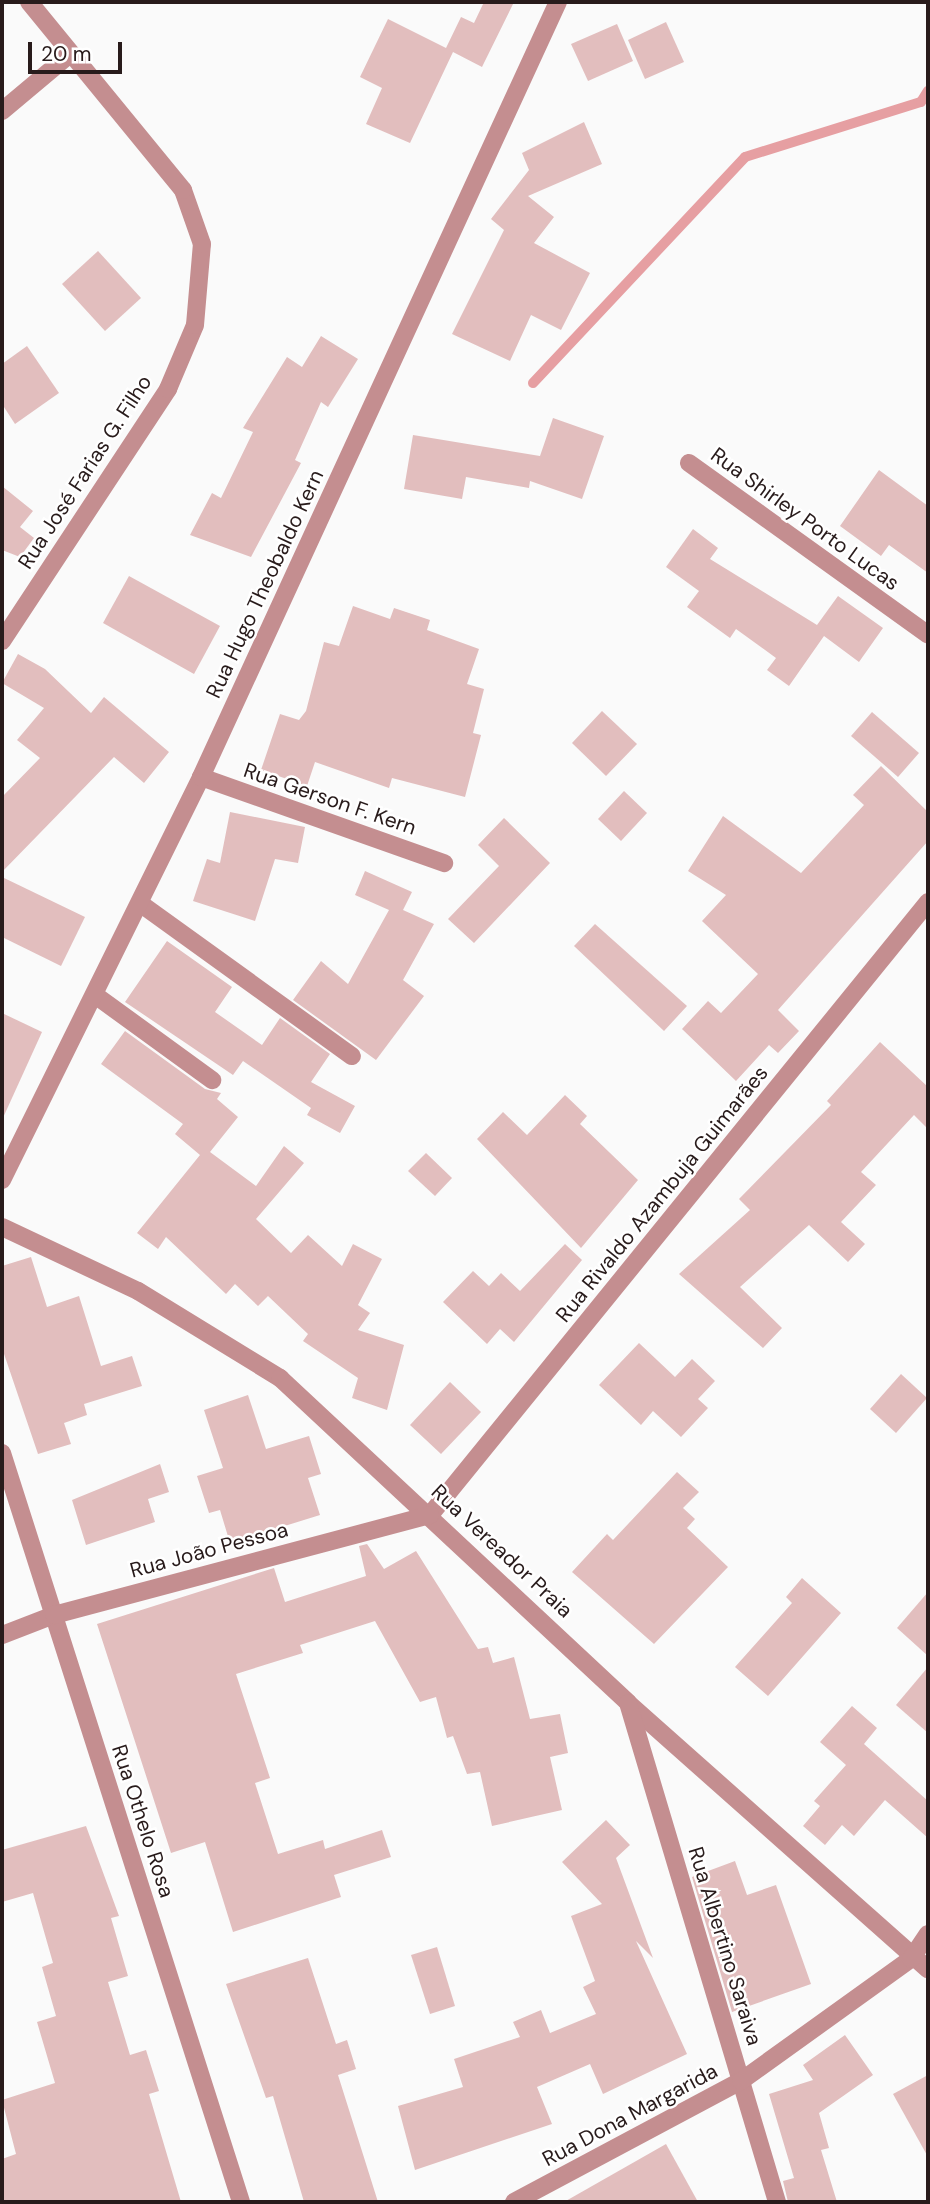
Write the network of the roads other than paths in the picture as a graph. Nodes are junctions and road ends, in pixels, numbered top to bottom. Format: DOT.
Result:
graph roads {
  1 [pos="29,2"];
  2 [pos="558,2"];
  3 [pos="69,55"];
  4 [pos="2,111"];
  5 [pos="689,463"];
  6 [pos="928,635"];
  7 [pos="2,641"];
  8 [pos="201,777"];
  9 [pos="444,863"];
  10 [pos="928,902"];
  11 [pos="141,904"];
  12 [pos="95,995"];
  13 [pos="352,1056"];
  14 [pos="212,1080"];
  15 [pos="2,1180"];
  16 [pos="2,1227"];
  17 [pos="2,1453"];
  18 [pos="430,1515"];
  19 [pos="54,1615"];
  20 [pos="2,1635"];
  21 [pos="628,1703"];
  22 [pos="928,1934"];
  23 [pos="911,1959"];
  24 [pos="928,1969"];
  25 [pos="741,2081"];
  26 [pos="241,2202"];
  27 [pos="514,2202"];
  28 [pos="777,2202"];
  1 -- 3 [label="street, Rua José Farias G. Filho"];
  2 -- 8 [label="street, Rua Hugo Theobaldo Kern"];
  3 -- 4 [label="street"];
  3 -- 7 [label="street, Rua José Farias G. Filho"];
  5 -- 6 [label="street, Rua Shirley Porto Lucas"];
  8 -- 9 [label="street, Rua Gerson F. Kern"];
  8 -- 11 [label="street, Rua Hugo Theobaldo Kern"];
  10 -- 18 [label="street, Rua Rivaldo Azambuja Guimarães"];
  11 -- 12 [label="street, Rua Hugo Theobaldo Kern"];
  11 -- 13 [label="street"];
  12 -- 14 [label="street"];
  12 -- 15 [label="street, Rua Hugo Theobaldo Kern"];
  16 -- 18 [label="street, Rua Vereador Praia"];
  17 -- 19 [label="street, Rua Othelo Rosa"];
  18 -- 19 [label="street, Rua João Pessoa"];
  18 -- 21 [label="street, Rua Vereador Praia"];
  19 -- 20 [label="street, Rua João Pessoa"];
  19 -- 26 [label="street, Rua Othelo Rosa"];
  21 -- 23 [label="street, Rua Vereador Praia"];
  21 -- 25 [label="street, Rua Albertino Saraiva"];
  22 -- 23 [label="street, Rua Dona Margarida"];
  23 -- 24 [label="street, Rua Vereador Praia"];
  23 -- 25 [label="street, Rua Dona Margarida"];
  25 -- 27 [label="street, Rua Dona Margarida"];
  25 -- 28 [label="street, Rua Albertino Saraiva"];
}
